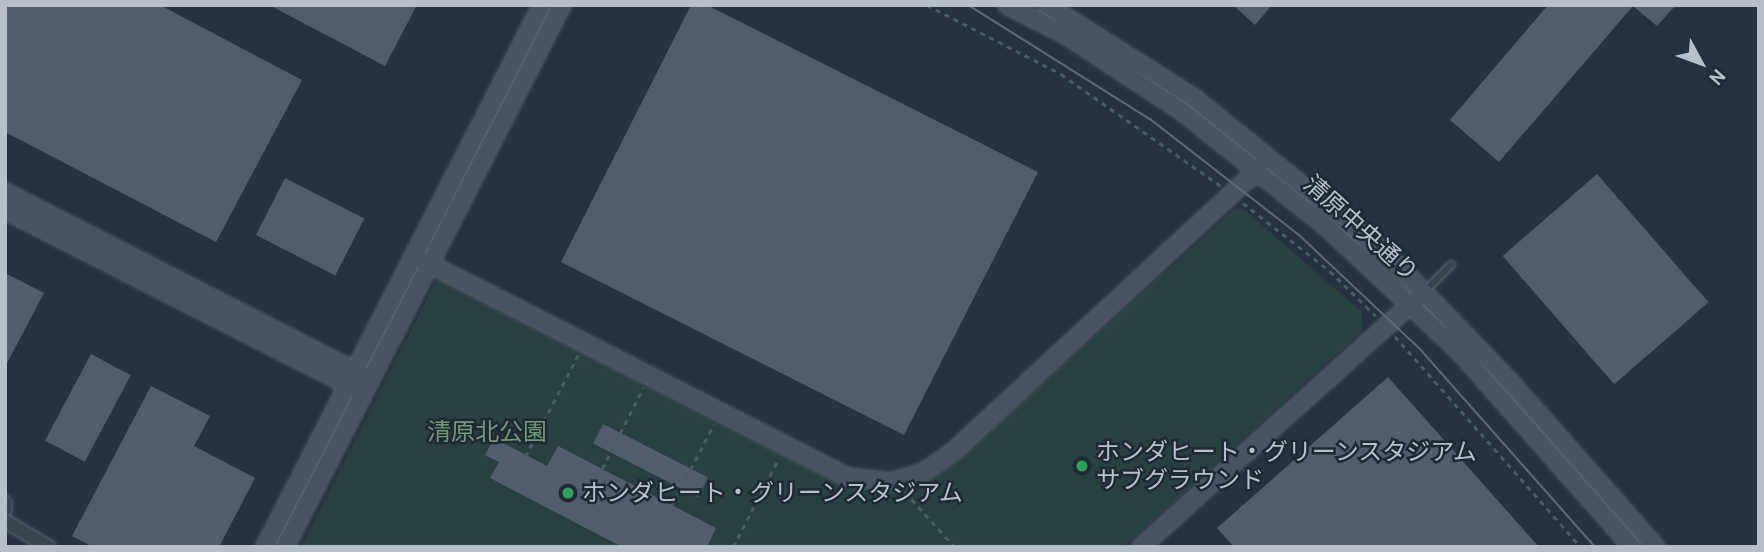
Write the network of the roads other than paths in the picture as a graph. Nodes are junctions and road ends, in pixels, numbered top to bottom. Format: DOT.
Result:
graph roads {
  1 [pos="542,5"];
  2 [pos="562,5"];
  3 [pos="1007,5"];
  4 [pos="1047,5"];
  5 [pos="1259,169"];
  6 [pos="5,192"];
  7 [pos="5,210"];
  8 [pos="414,256"];
  9 [pos="430,264"];
  10 [pos="1451,265"];
  11 [pos="1425,291"];
  12 [pos="1412,303"];
  13 [pos="352,378"];
  14 [pos="367,386"];
  15 [pos="5,502"];
  16 [pos="5,510"];
  17 [pos="5,521"];
  18 [pos="49,547"];
  19 [pos="265,547"];
  20 [pos="285,547"];
  21 [pos="1141,547"];
  22 [pos="1632,547"];
  23 [pos="1656,547"];
  1 -- 8 [label="street"];
  2 -- 9 [label="street"];
  3 -- 5 [label="street, 清原中央通り"];
  4 -- 11 [label="street, 清原中央通り"];
  5 -- 9 [label="street"];
  5 -- 12 [label="street, 清原中央通り"];
  6 -- 13 [label="street"];
  7 -- 13 [label="street"];
  8 -- 9 [label="street"];
  8 -- 13 [label="street"];
  9 -- 14 [label="street"];
  10 -- 11 [label="lane"];
  11 -- 12 [label="street"];
  11 -- 23 [label="street, 清原中央通り"];
  12 -- 21 [label="street"];
  12 -- 22 [label="street, 清原中央通り"];
  13 -- 14 [label="street"];
  13 -- 19 [label="street"];
  14 -- 20 [label="street"];
  15 -- 16 [label="street"];
  17 -- 18 [label="street"];
}
